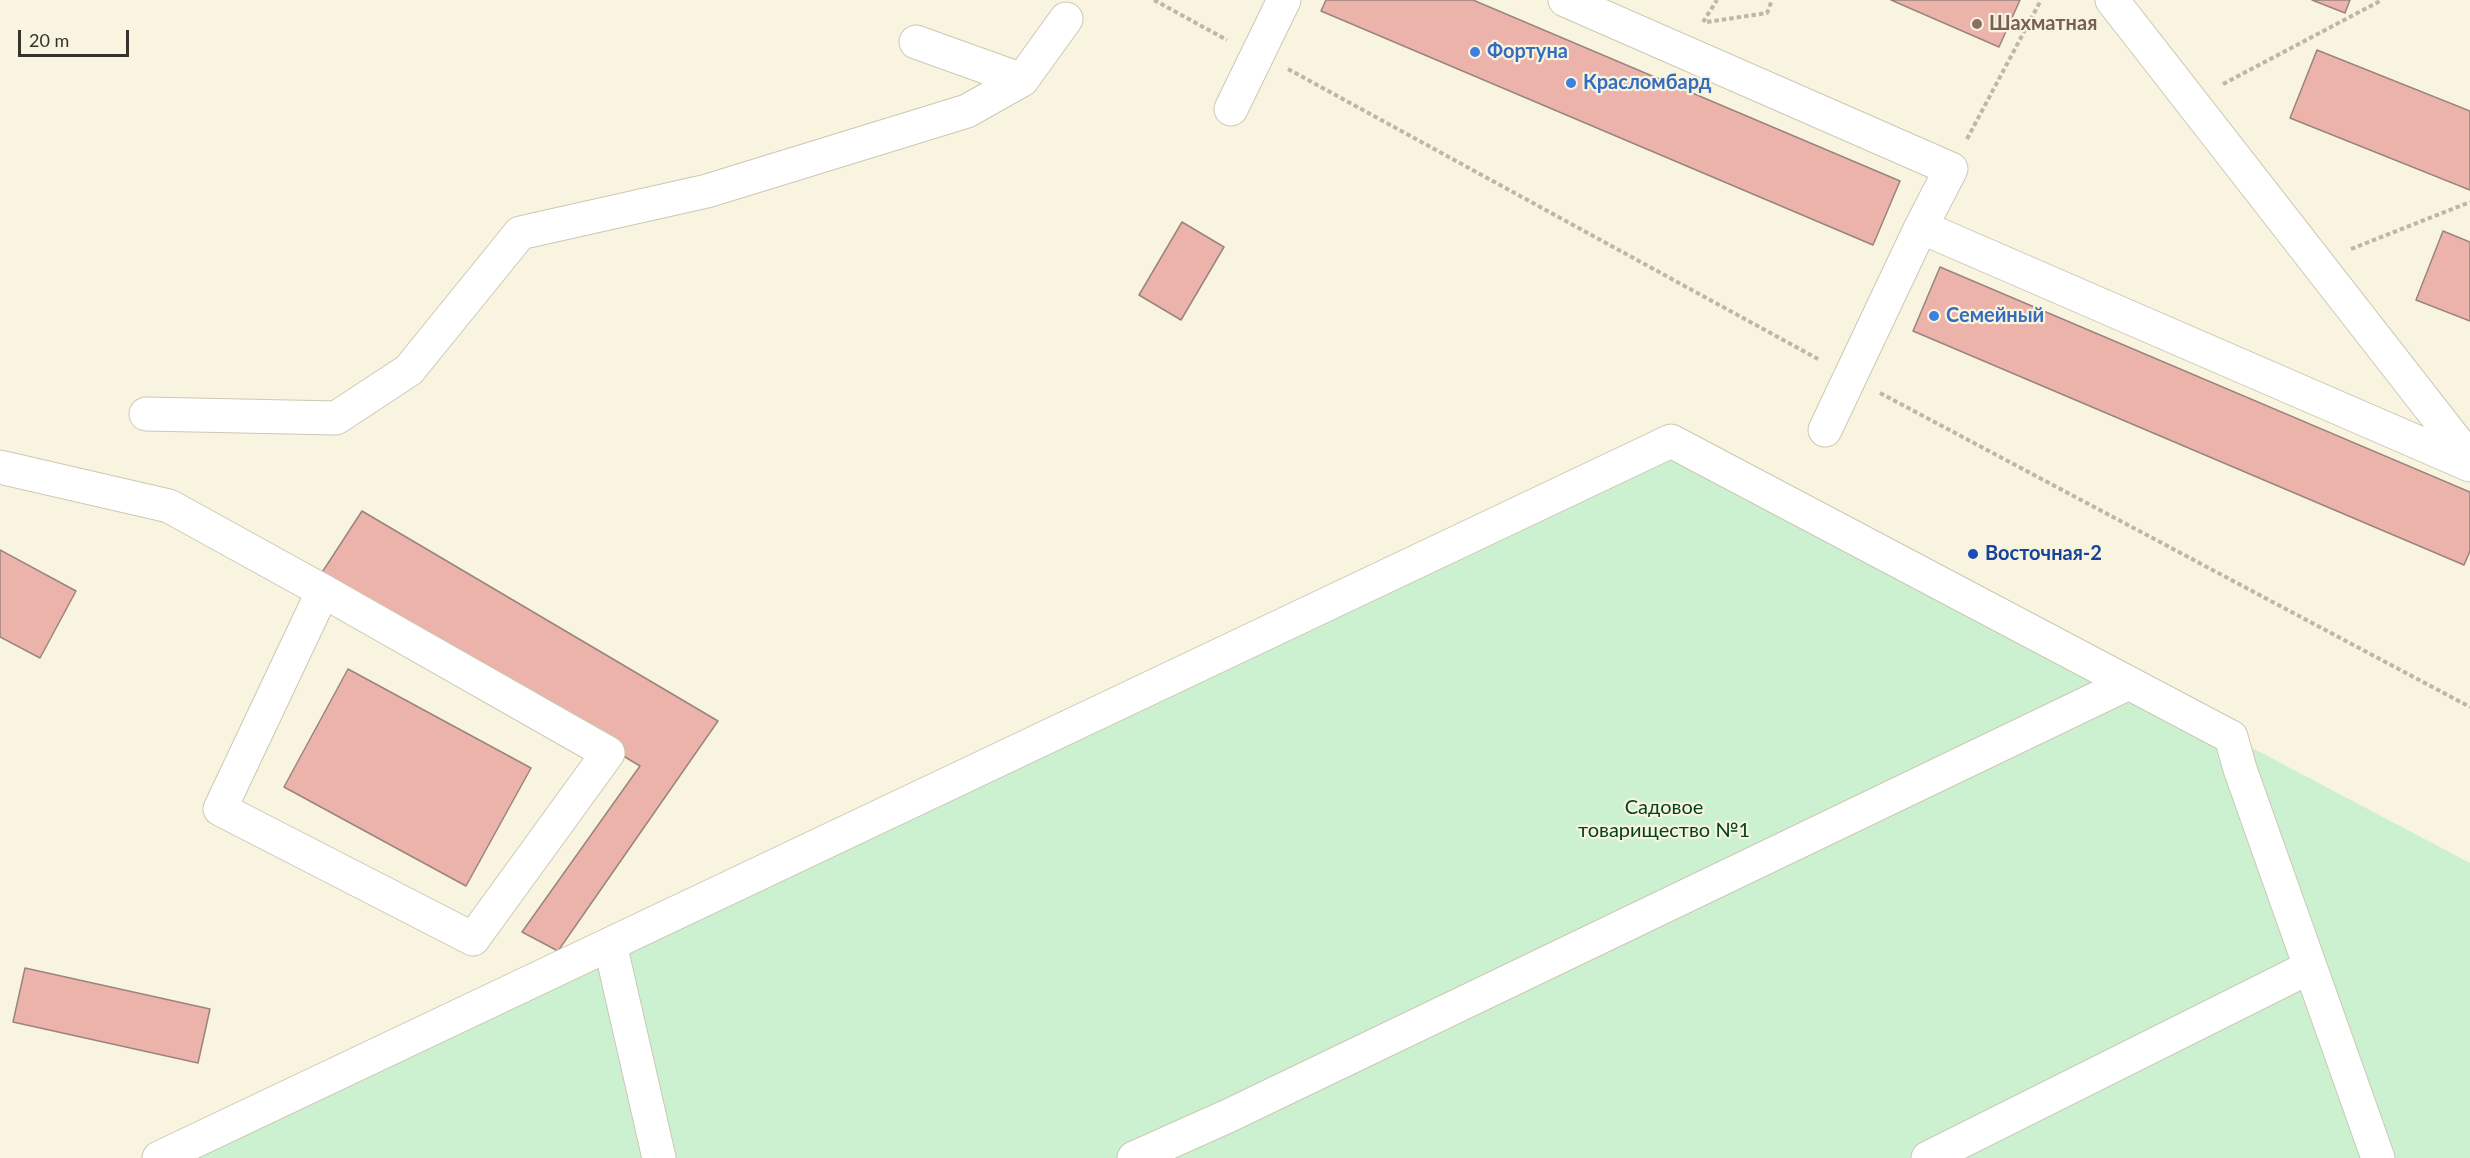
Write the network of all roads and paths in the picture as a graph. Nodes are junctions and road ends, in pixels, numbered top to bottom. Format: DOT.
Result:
graph roads {
  1 [pos="1154,0"];
  2 [pos="1284,0"];
  3 [pos="1565,0"];
  4 [pos="1717,0"];
  5 [pos="1772,0"];
  6 [pos="2042,0"];
  7 [pos="2112,0"];
  8 [pos="2382,0"];
  9 [pos="1066,19"];
  10 [pos="916,42"];
  11 [pos="1257,55"];
  12 [pos="1022,80"];
  13 [pos="2191,101"];
  14 [pos="1232,109"];
  15 [pos="1951,169"];
  16 [pos="2470,202"];
  17 [pos="1921,227"];
  18 [pos="2317,263"];
  19 [pos="1850,377"];
  20 [pos="146,414"];
  21 [pos="1825,430"];
  22 [pos="2470,459"];
  23 [pos="2470,465"];
  24 [pos="0,467"];
  25 [pos="322,591"];
  26 [pos="2129,683"];
  27 [pos="2470,707"];
  28 [pos="610,944"];
  29 [pos="2310,967"];
  30 [pos="159,1158"];
  31 [pos="659,1158"];
  32 [pos="1134,1158"];
  33 [pos="1928,1158"];
  34 [pos="2378,1158"];
  1 -- 11 [label="path"];
  2 -- 11 [label="street"];
  3 -- 15 [label="street"];
  4 -- 5 [label="path"];
  6 -- 15 [label="path"];
  7 -- 13 [label="street"];
  8 -- 13 [label="path"];
  9 -- 12 [label="street"];
  10 -- 12 [label="street"];
  11 -- 14 [label="street"];
  11 -- 19 [label="path"];
  12 -- 20 [label="street"];
  13 -- 18 [label="street"];
  15 -- 17 [label="street"];
  16 -- 18 [label="path"];
  17 -- 19 [label="street"];
  17 -- 23 [label="street"];
  18 -- 22 [label="street"];
  19 -- 21 [label="street"];
  19 -- 27 [label="path"];
  24 -- 25 [label="street"];
  25 -- 25 [label="street"];
  26 -- 28 [label="street"];
  26 -- 29 [label="street"];
  26 -- 32 [label="street"];
  28 -- 30 [label="street"];
  28 -- 31 [label="street"];
  29 -- 33 [label="street"];
  29 -- 34 [label="street"];
}
